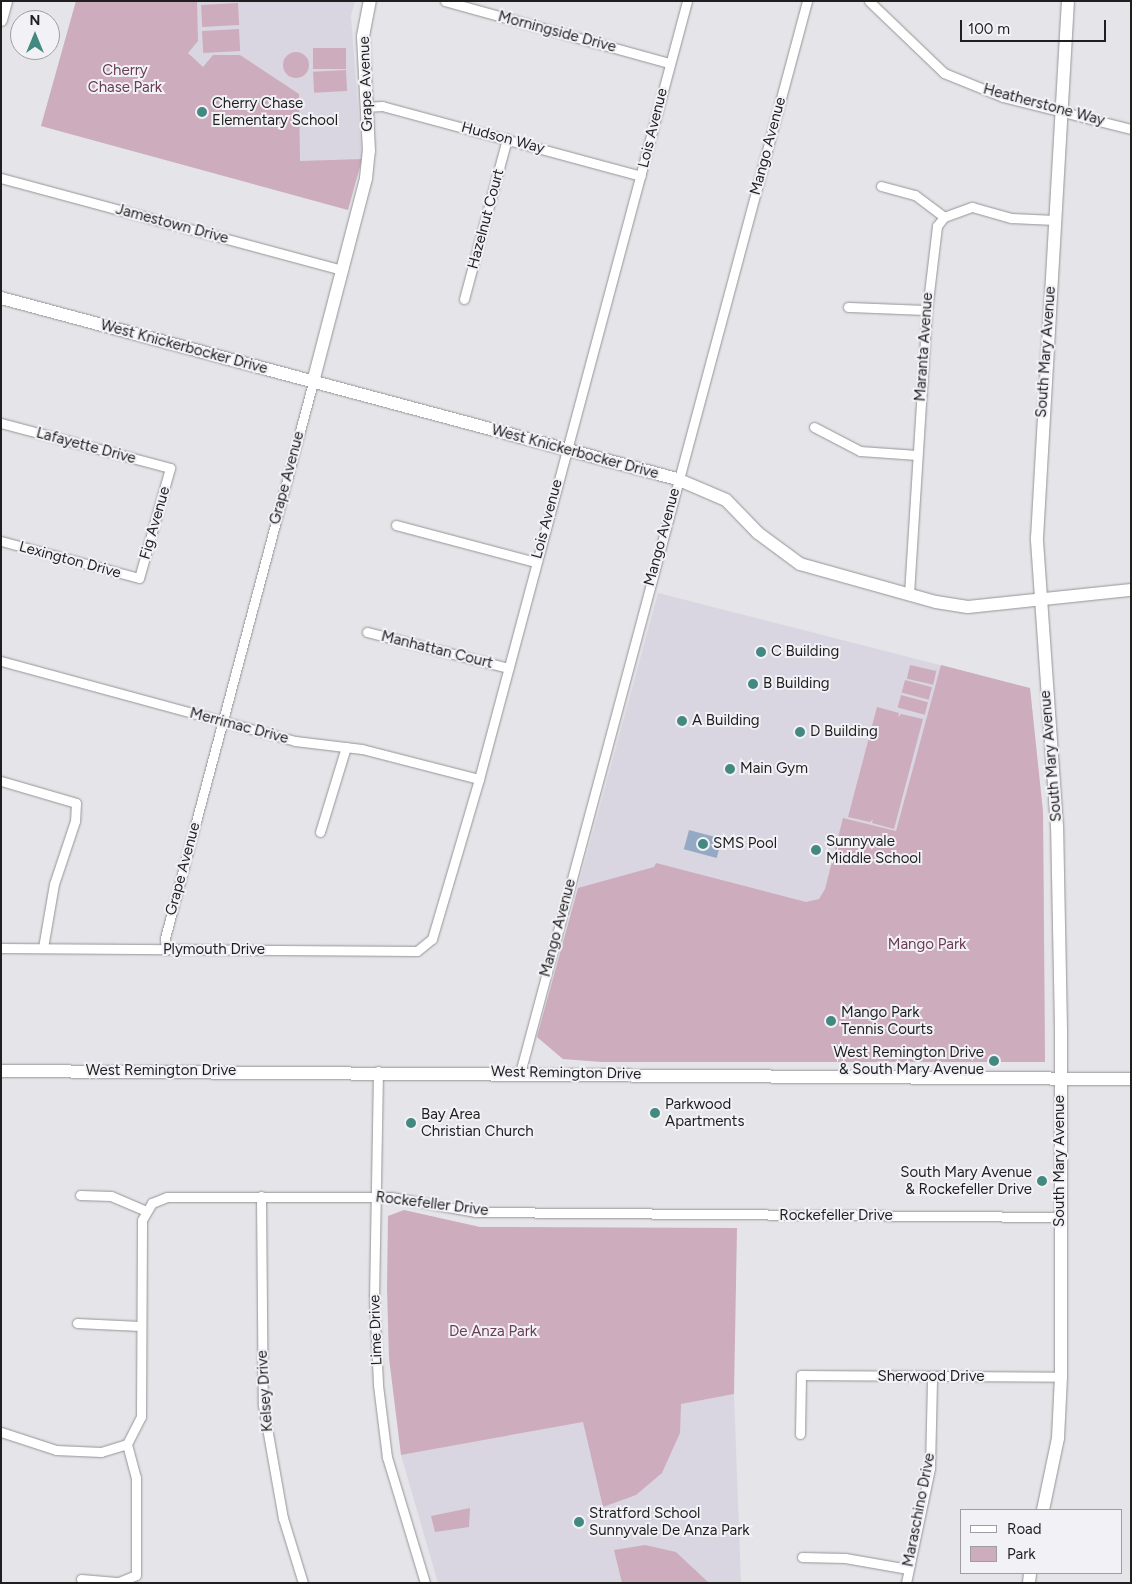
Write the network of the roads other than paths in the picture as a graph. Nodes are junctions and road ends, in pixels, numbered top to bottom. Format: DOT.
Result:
graph roads {
  1 [pos="6,1"];
  2 [pos="370,1"];
  3 [pos="445,1"];
  4 [pos="687,1"];
  5 [pos="807,1"];
  6 [pos="869,1"];
  7 [pos="1068,1"];
  8 [pos="1,20"];
  9 [pos="669,63"];
  10 [pos="365,107"];
  11 [pos="1061,110"];
  12 [pos="1131,129"];
  13 [pos="508,139"];
  14 [pos="641,176"];
  15 [pos="1,178"];
  16 [pos="881,186"];
  17 [pos="944,216"];
  18 [pos="1055,220"];
  19 [pos="343,270"];
  20 [pos="1,298"];
  21 [pos="464,299"];
  22 [pos="848,307"];
  23 [pos="927,310"];
  24 [pos="313,382"];
  25 [pos="1,423"];
  26 [pos="814,427"];
  27 [pos="566,449"];
  28 [pos="917,455"];
  29 [pos="170,468"];
  30 [pos="677,479"];
  31 [pos="396,525"];
  32 [pos="1,541"];
  33 [pos="535,562"];
  34 [pos="139,578"];
  35 [pos="1131,590"];
  36 [pos="909,594"];
  37 [pos="1038,601"];
  38 [pos="366,632"];
  39 [pos="1,661"];
  40 [pos="508,668"];
  41 [pos="222,721"];
  42 [pos="346,747"];
  43 [pos="479,779"];
  44 [pos="1,781"];
  45 [pos="320,832"];
  46 [pos="426,947"];
  47 [pos="1,948"];
  48 [pos="43,948"];
  49 [pos="166,950"];
  50 [pos="1,1071"];
  51 [pos="378,1071"];
  52 [pos="520,1073"];
  53 [pos="1060,1079"];
  54 [pos="1131,1079"];
  55 [pos="80,1195"];
  56 [pos="260,1196"];
  57 [pos="376,1197"];
  58 [pos="146,1211"];
  59 [pos="1060,1217"];
  60 [pos="78,1323"];
  61 [pos="140,1326"];
  62 [pos="932,1377"];
  63 [pos="1061,1377"];
  64 [pos="1,1432"];
  65 [pos="800,1434"];
  66 [pos="127,1444"];
  67 [pos="1043,1509"];
  68 [pos="802,1557"];
  69 [pos="908,1569"];
  70 [pos="81,1579"];
  71 [pos="303,1583"];
  72 [pos="425,1583"];
  73 [pos="906,1583"];
  1 -- 8 [label="street"];
  2 -- 10 [label="street, Grape Avenue"];
  3 -- 9 [label="street, Morningside Drive"];
  4 -- 9 [label="street, Lois Avenue"];
  5 -- 30 [label="street, Mango Avenue"];
  6 -- 11 [label="street, Heatherstone Way"];
  7 -- 11 [label="street, South Mary Avenue"];
  9 -- 14 [label="street, Lois Avenue"];
  10 -- 13 [label="street, Hudson Way"];
  10 -- 19 [label="street, Grape Avenue"];
  11 -- 12 [label="street, Heatherstone Way"];
  11 -- 18 [label="street, South Mary Avenue"];
  13 -- 14 [label="street, Hudson Way"];
  13 -- 21 [label="street, Hazelnut Court"];
  14 -- 27 [label="street, Lois Avenue"];
  15 -- 19 [label="street, Jamestown Drive"];
  16 -- 17 [label="street"];
  17 -- 18 [label="street"];
  17 -- 23 [label="street, Maranta Avenue"];
  18 -- 37 [label="street, South Mary Avenue"];
  19 -- 24 [label="street, Grape Avenue"];
  20 -- 24 [label="street, West Knickerbocker Drive"];
  22 -- 23 [label="street"];
  23 -- 28 [label="street, Maranta Avenue"];
  24 -- 27 [label="street, West Knickerbocker Drive"];
  24 -- 41 [label="street, Grape Avenue"];
  25 -- 29 [label="street, Lafayette Drive"];
  26 -- 28 [label="street"];
  27 -- 30 [label="street, West Knickerbocker Drive"];
  27 -- 33 [label="street, Lois Avenue"];
  28 -- 36 [label="street, Maranta Avenue"];
  29 -- 34 [label="street, Fig Avenue"];
  30 -- 36 [label="street, West Knickerbocker Drive"];
  30 -- 52 [label="street, Mango Avenue"];
  31 -- 33 [label="street"];
  32 -- 34 [label="street, Lexington Drive"];
  33 -- 40 [label="street, Lois Avenue"];
  35 -- 37 [label="street, West Knickerbocker Drive"];
  36 -- 37 [label="street, West Knickerbocker Drive"];
  37 -- 53 [label="street, South Mary Avenue"];
  38 -- 40 [label="street, Manhattan Court"];
  39 -- 41 [label="street, Merrimac Drive"];
  40 -- 43 [label="street, Lois Avenue"];
  41 -- 42 [label="street, Merrimac Drive"];
  41 -- 49 [label="street, Grape Avenue"];
  42 -- 43 [label="street, Merrimac Drive"];
  42 -- 45 [label="street"];
  43 -- 46 [label="street, Lois Avenue"];
  44 -- 48 [label="street"];
  46 -- 49 [label="street, Plymouth Drive"];
  47 -- 48 [label="street, Plymouth Drive"];
  48 -- 49 [label="street, Plymouth Drive"];
  50 -- 51 [label="street, West Remington Drive"];
  51 -- 52 [label="street, West Remington Drive"];
  51 -- 57 [label="street, Lime Drive"];
  52 -- 53 [label="street, West Remington Drive"];
  53 -- 54 [label="street, West Remington Drive"];
  53 -- 59 [label="street, South Mary Avenue"];
  55 -- 58 [label="street"];
  56 -- 57 [label="street, Rockefeller Drive"];
  56 -- 58 [label="street, Rockefeller Drive"];
  56 -- 71 [label="street, Kelsey Drive"];
  57 -- 59 [label="street, Rockefeller Drive"];
  57 -- 72 [label="street, Lime Drive"];
  58 -- 61 [label="street"];
  59 -- 63 [label="street, South Mary Avenue"];
  60 -- 61 [label="street"];
  61 -- 66 [label="street"];
  62 -- 63 [label="street, Sherwood Drive"];
  62 -- 65 [label="street, Sherwood Drive"];
  62 -- 69 [label="street, Maraschino Drive"];
  63 -- 67 [label="street, South Mary Avenue"];
  64 -- 66 [label="street"];
  66 -- 70 [label="street"];
  68 -- 69 [label="street"];
  69 -- 73 [label="street, Maraschino Drive"];
}
